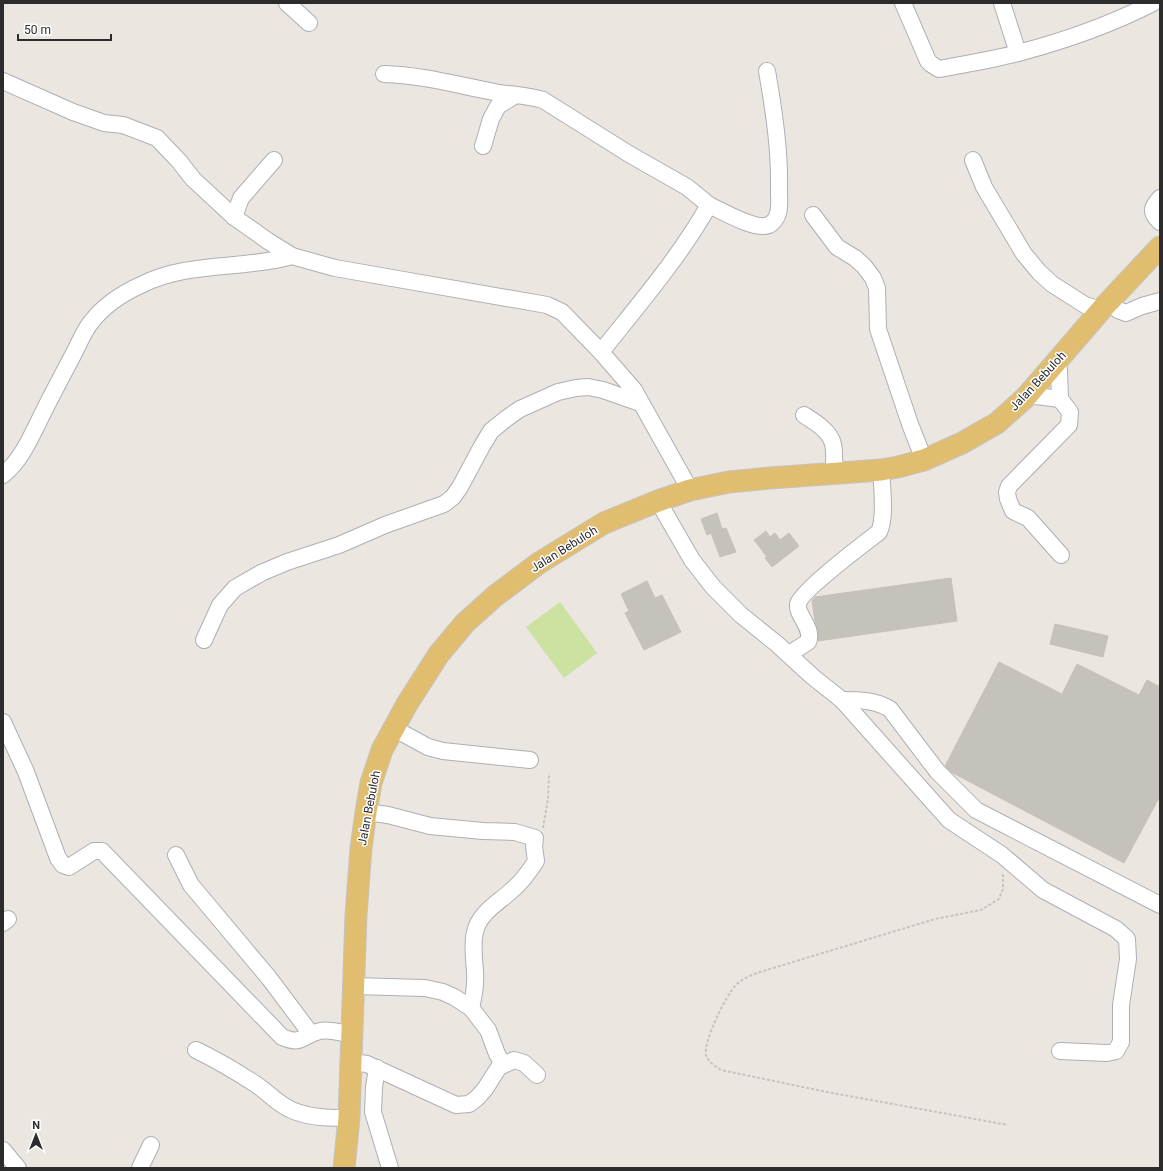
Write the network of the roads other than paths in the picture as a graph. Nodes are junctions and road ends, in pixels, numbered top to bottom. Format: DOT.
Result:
graph roads {
  1 [pos="287,3"];
  2 [pos="903,3"];
  3 [pos="1002,3"];
  4 [pos="1153,3"];
  5 [pos="309,23"];
  6 [pos="1018,53"];
  7 [pos="767,71"];
  8 [pos="384,74"];
  9 [pos="3,81"];
  10 [pos="514,96"];
  11 [pos="483,146"];
  12 [pos="274,160"];
  13 [pos="974,160"];
  14 [pos="1160,198"];
  15 [pos="709,205"];
  16 [pos="813,215"];
  17 [pos="234,217"];
  18 [pos="1160,222"];
  19 [pos="1160,247"];
  20 [pos="292,256"];
  21 [pos="1160,301"];
  22 [pos="1106,306"];
  23 [pos="601,352"];
  24 [pos="1056,362"];
  25 [pos="1026,397"];
  26 [pos="1060,399"];
  27 [pos="640,403"];
  28 [pos="804,415"];
  29 [pos="924,460"];
  30 [pos="881,470"];
  31 [pos="834,473"];
  32 [pos="3,475"];
  33 [pos="690,490"];
  34 [pos="658,501"];
  35 [pos="1061,555"];
  36 [pos="204,640"];
  37 [pos="789,654"];
  38 [pos="842,700"];
  39 [pos="3,722"];
  40 [pos="393,728"];
  41 [pos="530,760"];
  42 [pos="366,812"];
  43 [pos="176,855"];
  44 [pos="1160,905"];
  45 [pos="354,986"];
  46 [pos="471,1008"];
  47 [pos="311,1034"];
  48 [pos="352,1035"];
  49 [pos="196,1050"];
  50 [pos="1060,1051"];
  51 [pos="351,1062"];
  52 [pos="503,1064"];
  53 [pos="377,1068"];
  54 [pos="537,1075"];
  55 [pos="349,1118"];
  56 [pos="151,1145"];
  57 [pos="3,1150"];
  58 [pos="18,1168"];
  59 [pos="140,1168"];
  60 [pos="344,1168"];
  61 [pos="390,1168"];
  1 -- 5 [label="street"];
  2 -- 6 [label="street"];
  3 -- 6 [label="street"];
  4 -- 6 [label="street"];
  7 -- 15 [label="street"];
  8 -- 10 [label="street"];
  9 -- 17 [label="street"];
  10 -- 11 [label="street"];
  10 -- 15 [label="street"];
  12 -- 17 [label="street"];
  13 -- 22 [label="street"];
  14 -- 18 [label="street"];
  15 -- 23 [label="street"];
  16 -- 29 [label="street"];
  17 -- 20 [label="street"];
  19 -- 22 [label="main road, Jalan Bebuloh"];
  20 -- 23 [label="street"];
  20 -- 32 [label="street"];
  21 -- 22 [label="street"];
  22 -- 24 [label="main road, Jalan Bebuloh"];
  23 -- 27 [label="street"];
  24 -- 25 [label="main road, Jalan Bebuloh"];
  24 -- 26 [label="street"];
  25 -- 26 [label="street"];
  25 -- 29 [label="main road, Jalan Bebuloh"];
  26 -- 35 [label="street"];
  27 -- 33 [label="street"];
  27 -- 36 [label="street"];
  28 -- 31 [label="street"];
  29 -- 30 [label="main road, Jalan Bebuloh"];
  30 -- 31 [label="main road, Jalan Bebuloh"];
  30 -- 37 [label="street"];
  31 -- 33 [label="main road, Jalan Bebuloh"];
  33 -- 34 [label="main road, Jalan Bebuloh"];
  34 -- 37 [label="street"];
  34 -- 40 [label="main road, Jalan Bebuloh"];
  37 -- 38 [label="street"];
  38 -- 44 [label="street"];
  38 -- 50 [label="street"];
  39 -- 47 [label="street"];
  40 -- 41 [label="street"];
  40 -- 42 [label="main road, Jalan Bebuloh"];
  42 -- 45 [label="main road, Jalan Bebuloh"];
  42 -- 46 [label="street"];
  43 -- 47 [label="street"];
  45 -- 46 [label="street"];
  45 -- 48 [label="main road, Jalan Bebuloh"];
  46 -- 52 [label="street"];
  47 -- 48 [label="street"];
  48 -- 51 [label="main road, Jalan Bebuloh"];
  49 -- 55 [label="street"];
  51 -- 53 [label="street"];
  51 -- 55 [label="main road, Jalan Bebuloh"];
  52 -- 53 [label="street"];
  52 -- 54 [label="street"];
  53 -- 61 [label="street"];
  55 -- 60 [label="main road, Jalan Bebuloh"];
  56 -- 59 [label="street"];
  57 -- 58 [label="street"];
}
